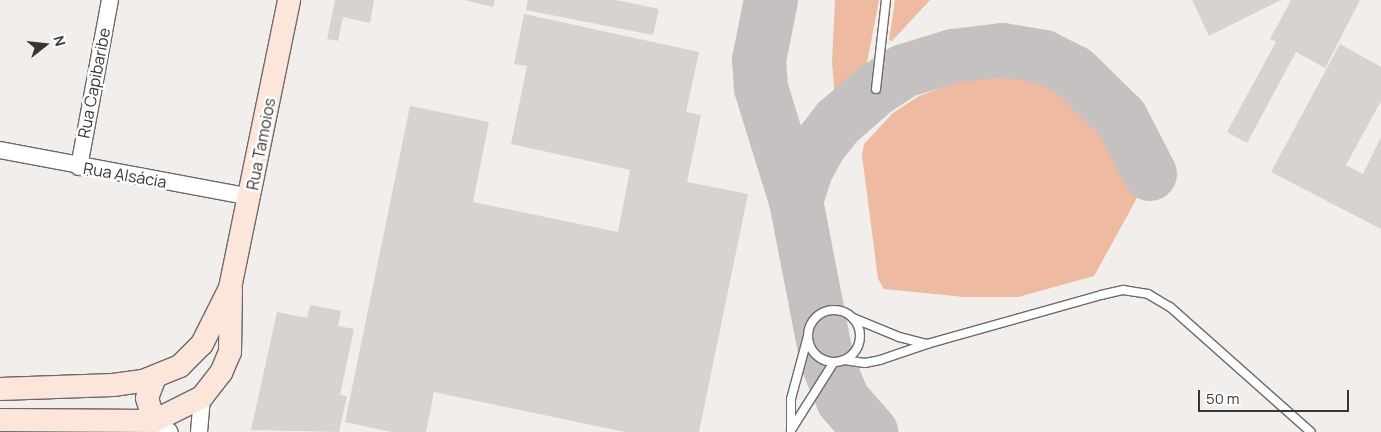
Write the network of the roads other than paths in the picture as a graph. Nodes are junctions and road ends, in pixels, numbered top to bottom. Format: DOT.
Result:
graph roads {
  1 [pos="110,0"];
  2 [pos="289,0"];
  3 [pos="886,0"];
  4 [pos="876,89"];
  5 [pos="0,150"];
  6 [pos="79,166"];
  7 [pos="251,198"];
  8 [pos="230,288"];
  9 [pos="852,317"];
  10 [pos="808,336"];
  11 [pos="927,344"];
  12 [pos="194,355"];
  13 [pos="844,360"];
  14 [pos="834,362"];
  15 [pos="155,377"];
  16 [pos="0,389"];
  17 [pos="202,397"];
  18 [pos="0,420"];
  19 [pos="162,427"];
  20 [pos="791,431"];
  21 [pos="199,432"];
  22 [pos="1311,432"];
  1 -- 6 [label="street, Rua Capibaribe"];
  2 -- 7 [label="main road, Rua Tamoios"];
  3 -- 4 [label="lane"];
  5 -- 6 [label="street, Rua Alsácia"];
  6 -- 7 [label="street, Rua Alsácia"];
  7 -- 8 [label="main road, Rua Tamoios"];
  8 -- 12 [label="main road, Rua Tamoios"];
  8 -- 17 [label="main road, Rua Tamoios"];
  9 -- 10 [label="lane"];
  9 -- 11 [label="lane"];
  9 -- 13 [label="lane"];
  10 -- 14 [label="lane"];
  10 -- 20 [label="lane"];
  11 -- 13 [label="lane"];
  11 -- 22 [label="lane"];
  12 -- 15 [label="main road, Rua Tamoios"];
  12 -- 17 [label="main road"];
  13 -- 14 [label="lane"];
  14 -- 20 [label="lane"];
  15 -- 16 [label="main road, Rua Tamoios"];
  15 -- 19 [label="main road"];
  17 -- 19 [label="main road"];
  17 -- 21 [label="street"];
  18 -- 19 [label="main road"];
}
